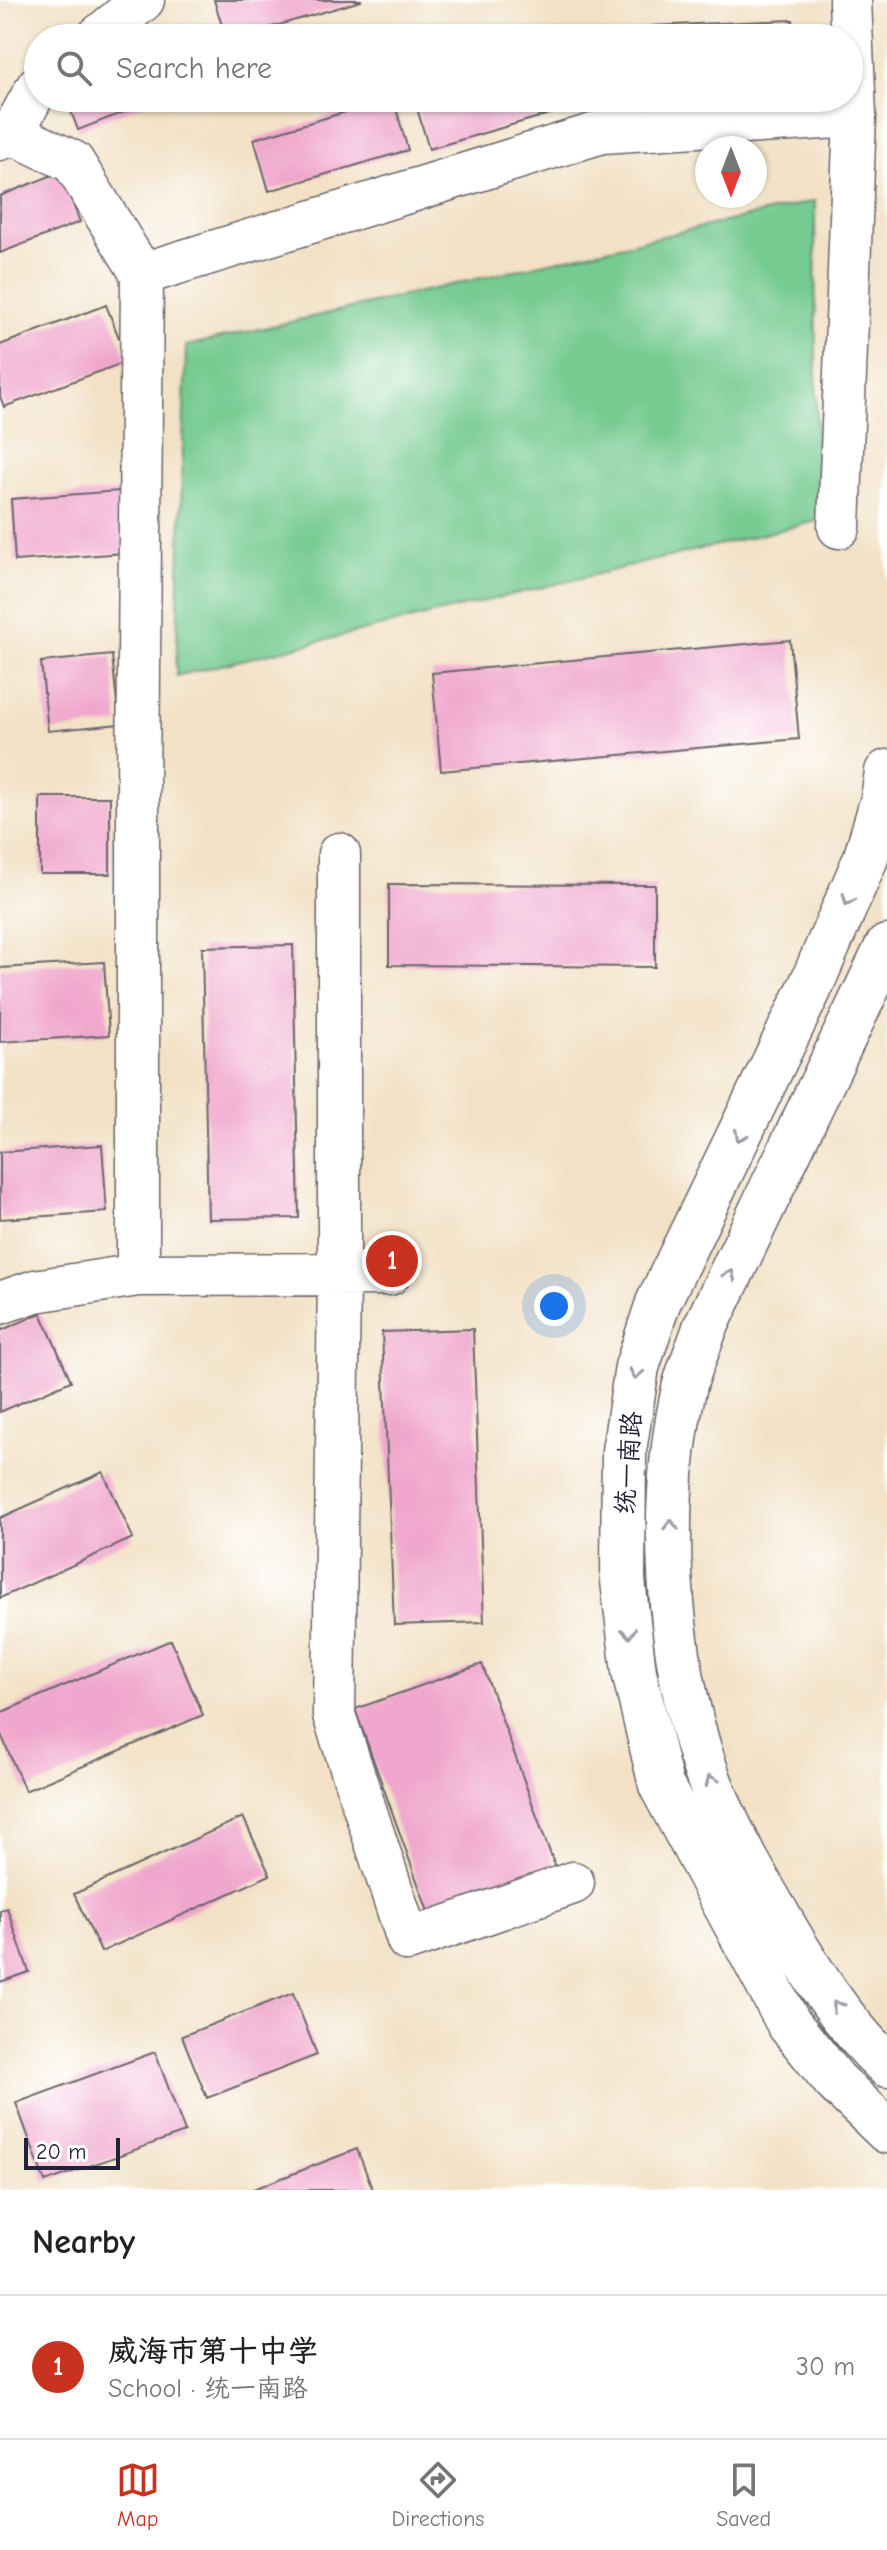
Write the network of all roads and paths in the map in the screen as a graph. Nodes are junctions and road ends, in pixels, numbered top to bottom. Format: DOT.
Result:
graph roads {
  1 [pos="143,0"];
  2 [pos="850,0"];
  3 [pos="114,24"];
  4 [pos="851,24"];
  5 [pos="24,108"];
  6 [pos="855,112"];
  7 [pos="855,116"];
  8 [pos="6,136"];
  9 [pos="142,274"];
  10 [pos="839,527"];
  11 [pos="887,772"];
  12 [pos="339,854"];
  13 [pos="887,947"];
  14 [pos="339,1274"];
  15 [pos="389,1274"];
  16 [pos="138,1275"];
  17 [pos="0,1303"];
  18 [pos="573,1883"];
  19 [pos="887,2065"];
  20 [pos="887,2131"];
  1 -- 3 [label="street"];
  2 -- 4 [label="street"];
  5 -- 8 [label="street"];
  6 -- 7 [label="street"];
  7 -- 9 [label="street"];
  7 -- 10 [label="street"];
  8 -- 9 [label="street"];
  9 -- 16 [label="street"];
  11 -- 20 [label="main road, 统一南路, one-way"];
  12 -- 14 [label="street"];
  19 -- 13 [label="main road, 统一南路, one-way"];
  14 -- 15 [label="street"];
  14 -- 16 [label="street"];
  14 -- 18 [label="street"];
  16 -- 17 [label="street"];
}
